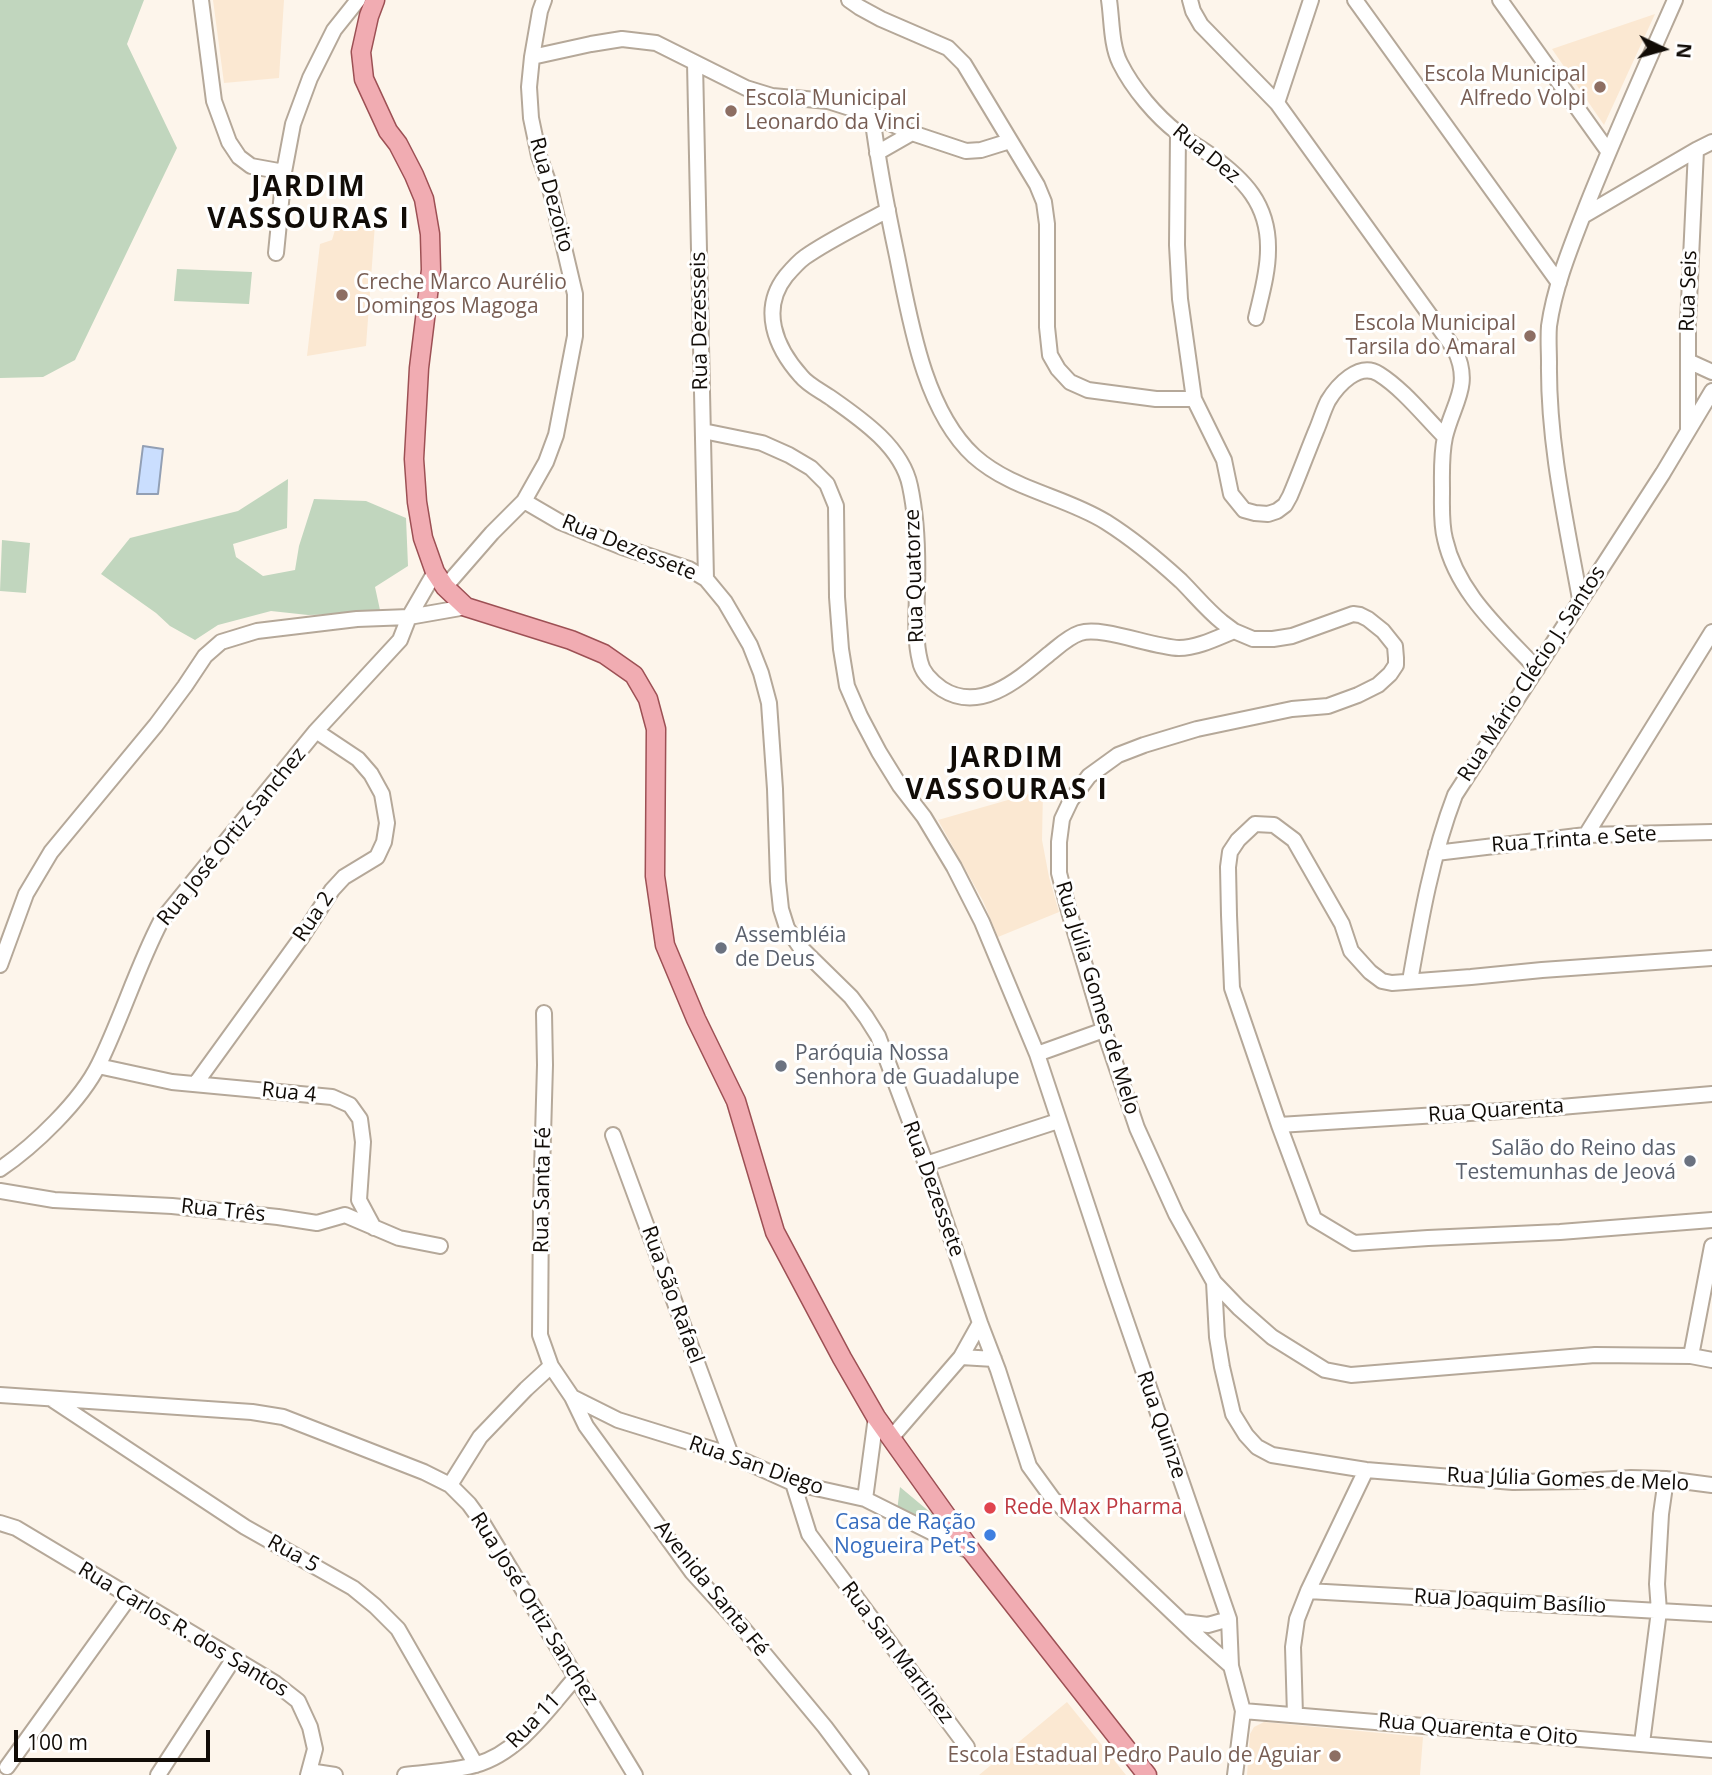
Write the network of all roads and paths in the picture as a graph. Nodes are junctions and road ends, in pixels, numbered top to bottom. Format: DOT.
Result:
graph roads {
  1 [pos="201,0"];
  2 [pos="358,0"];
  3 [pos="375,0"];
  4 [pos="544,0"];
  5 [pos="849,0"];
  6 [pos="1109,0"];
  7 [pos="1190,0"];
  8 [pos="1311,0"];
  9 [pos="1355,0"];
  10 [pos="1500,0"];
  11 [pos="1675,0"];
  12 [pos="533,57"];
  13 [pos="695,63"];
  14 [pos="1277,103"];
  15 [pos="872,115"];
  16 [pos="912,133"];
  17 [pos="1178,133"];
  18 [pos="1010,141"];
  19 [pos="1712,142"];
  20 [pos="1696,150"];
  21 [pos="1608,151"];
  22 [pos="877,153"];
  23 [pos="284,172"];
  24 [pos="888,210"];
  25 [pos="1583,216"];
  26 [pos="276,253"];
  27 [pos="1559,283"];
  28 [pos="1256,318"];
  29 [pos="1688,361"];
  30 [pos="1712,372"];
  31 [pos="1712,391"];
  32 [pos="1194,398"];
  33 [pos="703,431"];
  34 [pos="1688,432"];
  35 [pos="1445,437"];
  36 [pos="524,501"];
  37 [pos="706,579"];
  38 [pos="440,580"];
  39 [pos="1580,599"];
  40 [pos="466,607"];
  41 [pos="409,617"];
  42 [pos="1234,631"];
  43 [pos="1712,632"];
  44 [pos="1537,669"];
  45 [pos="316,731"];
  46 [pos="1712,832"];
  47 [pos="1587,835"];
  48 [pos="1436,853"];
  49 [pos="1712,958"];
  50 [pos="0,965"];
  51 [pos="1410,981"];
  52 [pos="544,1013"];
  53 [pos="1104,1030"];
  54 [pos="1037,1054"];
  55 [pos="98,1066"];
  56 [pos="196,1083"];
  57 [pos="1712,1094"];
  58 [pos="1058,1121"];
  59 [pos="1279,1125"];
  60 [pos="613,1135"];
  61 [pos="926,1164"];
  62 [pos="0,1169"];
  63 [pos="0,1191"];
  64 [pos="1712,1220"];
  65 [pos="374,1228"];
  66 [pos="440,1246"];
  67 [pos="1712,1246"];
  68 [pos="1214,1282"];
  69 [pos="980,1323"];
  70 [pos="1691,1356"];
  71 [pos="961,1357"];
  72 [pos="994,1359"];
  73 [pos="1712,1360"];
  74 [pos="551,1366"];
  75 [pos="0,1395"];
  76 [pos="572,1397"];
  77 [pos="52,1399"];
  78 [pos="876,1417"];
  79 [pos="891,1438"];
  80 [pos="731,1455"];
  81 [pos="1366,1471"];
  82 [pos="1667,1479"];
  83 [pos="793,1483"];
  84 [pos="450,1485"];
  85 [pos="1712,1485"];
  86 [pos="865,1499"];
  87 [pos="0,1523"];
  88 [pos="973,1553"];
  89 [pos="1308,1591"];
  90 [pos="130,1596"];
  91 [pos="1659,1611"];
  92 [pos="1712,1614"];
  93 [pos="1229,1619"];
  94 [pos="1183,1622"];
  95 [pos="234,1658"];
  96 [pos="1231,1666"];
  97 [pos="576,1677"];
  98 [pos="1243,1712"];
  99 [pos="1295,1715"];
  100 [pos="1642,1743"];
  101 [pos="967,1746"];
  102 [pos="1712,1750"];
  103 [pos="476,1765"];
  104 [pos="6,1767"];
  105 [pos="309,1773"];
  106 [pos="158,1775"];
  107 [pos="335,1775"];
  108 [pos="405,1775"];
  109 [pos="635,1775"];
  110 [pos="861,1775"];
  111 [pos="1147,1775"];
  112 [pos="1235,1775"];
  1 -- 23 [label="street"];
  2 -- 23 [label="street"];
  3 -- 38 [label="main road"];
  4 -- 12 [label="street, Rua Dezoito"];
  5 -- 18 [label="street"];
  6 -- 17 [label="street, Rua Dez"];
  7 -- 14 [label="street"];
  8 -- 14 [label="street"];
  9 -- 27 [label="street"];
  10 -- 21 [label="street"];
  11 -- 21 [label="street"];
  12 -- 13 [label="street"];
  12 -- 36 [label="street, Rua Dezoito"];
  13 -- 15 [label="street"];
  13 -- 33 [label="street, Rua Dezesseis"];
  14 -- 35 [label="street"];
  15 -- 16 [label="street"];
  15 -- 22 [label="street, Rua Júlia Gomes de Melo"];
  16 -- 18 [label="street"];
  16 -- 22 [label="street"];
  17 -- 28 [label="street, Rua Dez"];
  17 -- 32 [label="street"];
  18 -- 32 [label="street"];
  19 -- 20 [label="street"];
  20 -- 25 [label="street"];
  20 -- 29 [label="street, Rua Seis"];
  21 -- 25 [label="street"];
  22 -- 24 [label="street, Rua Júlia Gomes de Melo"];
  23 -- 26 [label="street"];
  24 -- 42 [label="street, Rua Júlia Gomes de Melo"];
  24 -- 42 [label="street, Rua Quatorze"];
  25 -- 27 [label="street"];
  27 -- 39 [label="street"];
  29 -- 30 [label="street"];
  29 -- 34 [label="street, Rua Seis"];
  31 -- 34 [label="street, Rua Mário Clécio J. Santos"];
  32 -- 35 [label="street"];
  33 -- 37 [label="street, Rua Dezesseis"];
  33 -- 54 [label="street, Rua Quinze"];
  34 -- 39 [label="street, Rua Mário Clécio J. Santos"];
  35 -- 44 [label="street"];
  36 -- 37 [label="street, Rua Dezessete"];
  36 -- 38 [label="street, Rua Dezoito"];
  37 -- 61 [label="street, Rua Dezessete"];
  38 -- 40 [label="main road"];
  38 -- 41 [label="street, Rua José Ortiz Sanchez"];
  39 -- 44 [label="street, Rua Mário Clécio J. Santos"];
  40 -- 41 [label="street"];
  40 -- 78 [label="main road"];
  41 -- 45 [label="street, Rua José Ortiz Sanchez"];
  41 -- 50 [label="street"];
  42 -- 53 [label="street, Rua Júlia Gomes de Melo"];
  43 -- 47 [label="street"];
  44 -- 48 [label="street, Rua Mário Clécio J. Santos"];
  45 -- 55 [label="street, Rua José Ortiz Sanchez"];
  45 -- 56 [label="street, Rua 2"];
  46 -- 47 [label="street, Rua Trinta e Sete"];
  47 -- 48 [label="street, Rua Trinta e Sete"];
  48 -- 51 [label="street, Rua Mário Clécio J. Santos"];
  49 -- 51 [label="street"];
  51 -- 59 [label="street"];
  52 -- 74 [label="street, Rua Santa Fé"];
  53 -- 54 [label="street"];
  53 -- 68 [label="street, Rua Júlia Gomes de Melo"];
  54 -- 58 [label="street, Rua Quinze"];
  55 -- 56 [label="street, Rua 4"];
  55 -- 62 [label="street, Rua José Ortiz Sanchez"];
  56 -- 65 [label="street, Rua 4"];
  57 -- 59 [label="street, Rua Quarenta"];
  58 -- 61 [label="street"];
  58 -- 93 [label="street, Rua Quinze"];
  59 -- 64 [label="street"];
  60 -- 80 [label="street, Rua São Rafael"];
  61 -- 69 [label="street, Rua Dezessete"];
  63 -- 65 [label="street, Rua Três"];
  65 -- 66 [label="street, Rua Três"];
  67 -- 70 [label="street"];
  68 -- 70 [label="street"];
  68 -- 81 [label="street, Rua Júlia Gomes de Melo"];
  69 -- 71 [label="street"];
  69 -- 72 [label="street, Rua Dezessete"];
  70 -- 73 [label="street"];
  71 -- 72 [label="street"];
  71 -- 79 [label="street"];
  72 -- 94 [label="street, Rua Dezessete"];
  74 -- 76 [label="street, Rua San Diego"];
  74 -- 84 [label="street"];
  75 -- 77 [label="street, Rua José Ortiz Sanchez"];
  76 -- 80 [label="street, Rua San Diego"];
  76 -- 110 [label="street, Avenida Santa Fé"];
  77 -- 84 [label="street, Rua José Ortiz Sanchez"];
  77 -- 103 [label="street, Rua 5"];
  78 -- 79 [label="main road"];
  78 -- 86 [label="street"];
  79 -- 88 [label="main road"];
  80 -- 83 [label="street, Rua San Diego"];
  81 -- 82 [label="street, Rua Júlia Gomes de Melo"];
  81 -- 89 [label="street"];
  82 -- 85 [label="street, Rua Júlia Gomes de Melo"];
  82 -- 91 [label="street"];
  83 -- 86 [label="street, Rua San Diego"];
  83 -- 101 [label="street, Rua San Martinez"];
  84 -- 97 [label="street, Rua José Ortiz Sanchez"];
  86 -- 88 [label="street, Rua San Diego"];
  87 -- 90 [label="street, Rua Carlos R. dos Santos"];
  88 -- 111 [label="main road"];
  89 -- 91 [label="street, Rua Joaquim Basílio"];
  89 -- 99 [label="street"];
  90 -- 95 [label="street, Rua Carlos R. dos Santos"];
  90 -- 104 [label="street"];
  91 -- 92 [label="street, Rua Joaquim Basílio"];
  91 -- 100 [label="street"];
  93 -- 94 [label="street"];
  93 -- 96 [label="street, Rua Quinze"];
  94 -- 96 [label="street, Rua Dezessete"];
  95 -- 105 [label="street, Rua Carlos R. dos Santos"];
  95 -- 106 [label="street"];
  96 -- 98 [label="street, Rua Quinze"];
  97 -- 103 [label="street, Rua 11"];
  97 -- 109 [label="street, Rua José Ortiz Sanchez"];
  98 -- 99 [label="street, Rua Quarenta e Oito"];
  98 -- 112 [label="street, Rua Quinze"];
  99 -- 100 [label="street, Rua Quarenta e Oito"];
  100 -- 102 [label="street, Rua Quarenta e Oito"];
  103 -- 108 [label="street, Rua 11"];
  105 -- 107 [label="street"];
}
